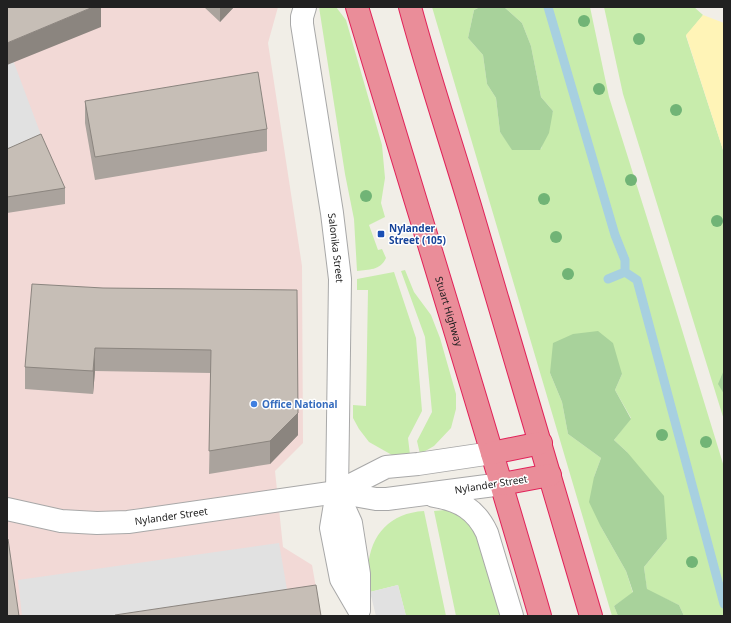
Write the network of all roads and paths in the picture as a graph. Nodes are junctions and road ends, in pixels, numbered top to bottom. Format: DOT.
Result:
graph roads {
  1 [pos="305,7"];
  2 [pos="357,7"];
  3 [pos="410,7"];
  4 [pos="541,443"];
  5 [pos="492,453"];
  6 [pos="550,475"];
  7 [pos="502,484"];
  8 [pos="336,492"];
  9 [pos="426,494"];
  10 [pos="7,509"];
  11 [pos="359,613"];
  12 [pos="512,616"];
  13 [pos="540,616"];
  14 [pos="591,616"];
  1 -- 8 [label="street, Salonika Street"];
  2 -- 5 [label="highway, Stuart Highway"];
  3 -- 4 [label="highway"];
  4 -- 5 [label="highway"];
  4 -- 6 [label="highway"];
  5 -- 7 [label="highway, Stuart Highway"];
  5 -- 8 [label="street, Nylander Street"];
  6 -- 7 [label="highway, Nylander Street"];
  6 -- 14 [label="highway"];
  7 -- 9 [label="street, Nylander Street"];
  7 -- 13 [label="highway, Stuart Highway"];
  8 -- 9 [label="street, Nylander Street"];
  8 -- 10 [label="street, Nylander Street"];
  8 -- 11 [label="street, Salonika Street"];
  9 -- 12 [label="street"];
}
